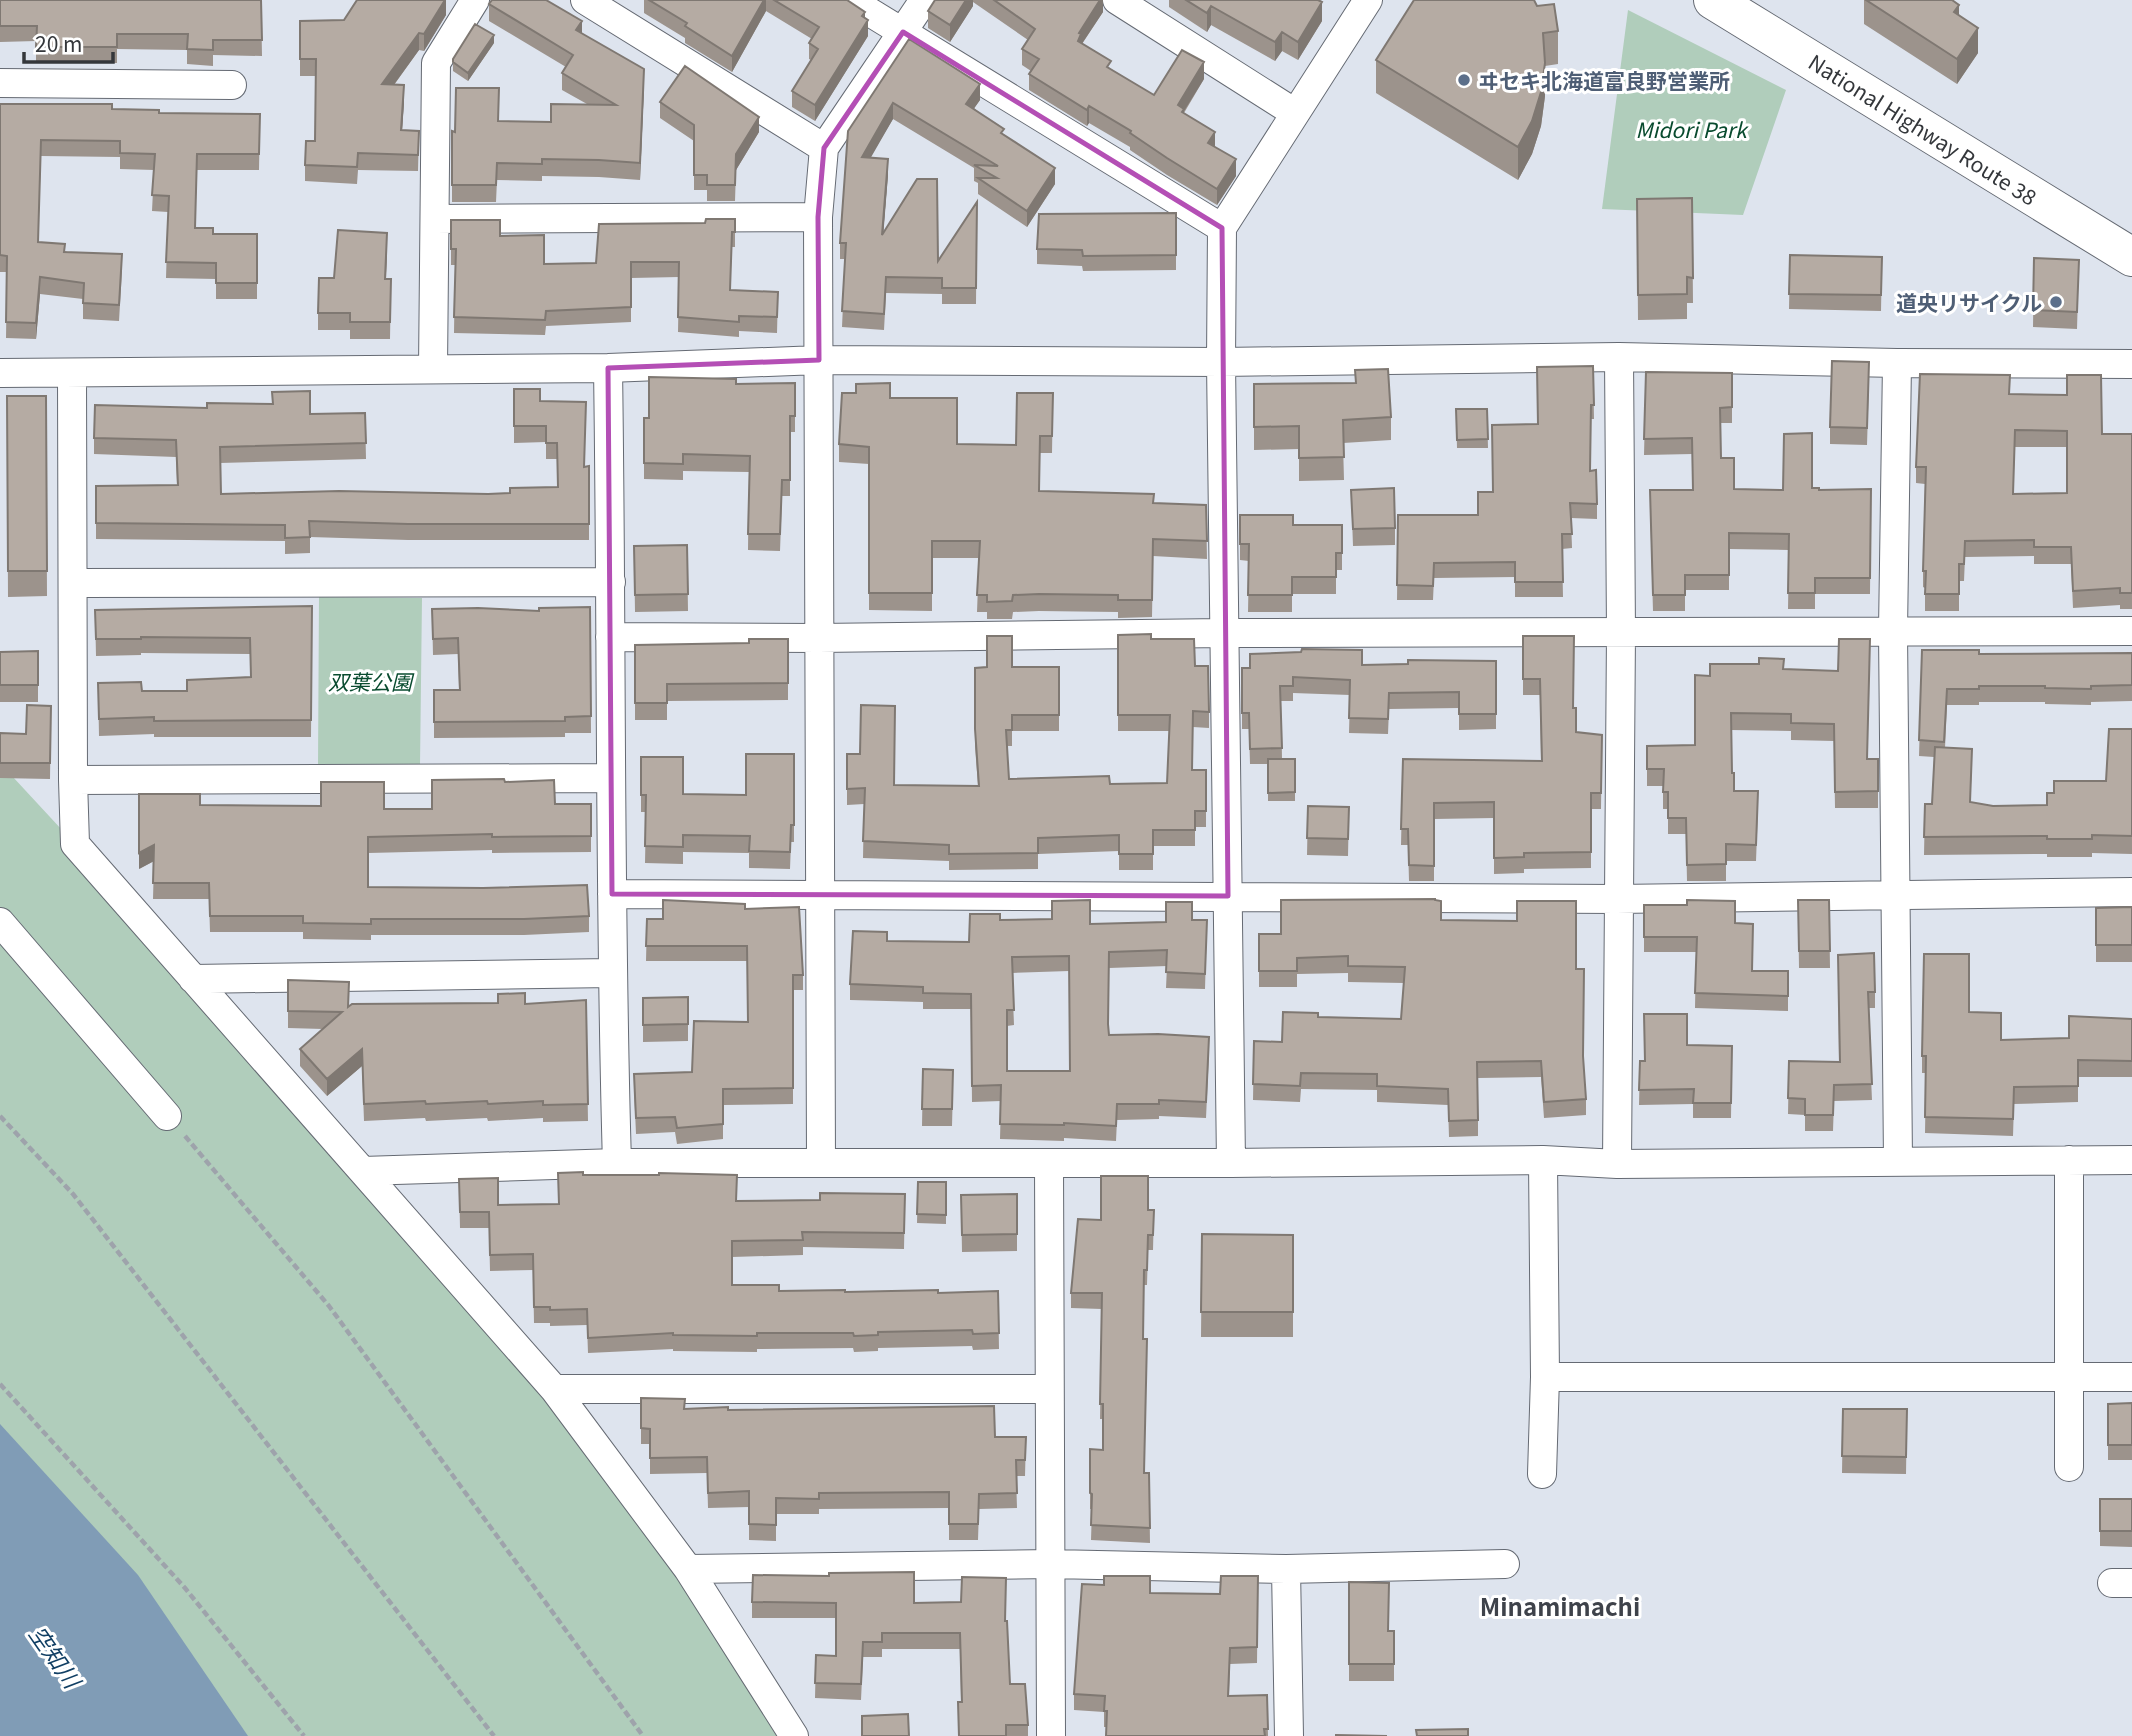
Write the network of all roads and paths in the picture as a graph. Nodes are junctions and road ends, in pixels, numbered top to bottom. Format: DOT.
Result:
graph roads {
  1 [pos="475,0"];
  2 [pos="586,0"];
  3 [pos="850,0"];
  4 [pos="924,0"];
  5 [pos="1117,0"];
  6 [pos="1368,0"];
  7 [pos="1713,0"];
  8 [pos="903,32"];
  9 [pos="0,83"];
  10 [pos="232,85"];
  11 [pos="1295,113"];
  12 [pos="824,148"];
  13 [pos="818,216"];
  14 [pos="435,219"];
  15 [pos="1222,229"];
  16 [pos="2132,257"];
  17 [pos="1619,357"];
  18 [pos="819,360"];
  19 [pos="1221,362"];
  20 [pos="1897,363"];
  21 [pos="2132,364"];
  22 [pos="608,368"];
  23 [pos="433,369"];
  24 [pos="0,373"];
  25 [pos="72,373"];
  26 [pos="611,582"];
  27 [pos="73,583"];
  28 [pos="1893,631"];
  29 [pos="2132,631"];
  30 [pos="1621,632"];
  31 [pos="1224,633"];
  32 [pos="610,637"];
  33 [pos="820,638"];
  34 [pos="610,778"];
  35 [pos="73,780"];
  36 [pos="2132,892"];
  37 [pos="612,894"];
  38 [pos="1896,895"];
  39 [pos="1228,896"];
  40 [pos="819,897"];
  41 [pos="1618,899"];
  42 [pos="0,922"];
  43 [pos="611,973"];
  44 [pos="193,979"];
  45 [pos="0,1116"];
  46 [pos="167,1116"];
  47 [pos="1543,1160"];
  48 [pos="2069,1160"];
  49 [pos="2132,1160"];
  50 [pos="1898,1161"];
  51 [pos="617,1163"];
  52 [pos="821,1163"];
  53 [pos="1049,1163"];
  54 [pos="1231,1163"];
  55 [pos="1617,1164"];
  56 [pos="363,1171"];
  57 [pos="1545,1377"];
  58 [pos="2070,1377"];
  59 [pos="2132,1377"];
  60 [pos="0,1384"];
  61 [pos="554,1389"];
  62 [pos="1048,1389"];
  63 [pos="2069,1467"];
  64 [pos="1542,1474"];
  65 [pos="1051,1564"];
  66 [pos="1505,1564"];
  67 [pos="688,1569"];
  68 [pos="1286,1569"];
  69 [pos="304,1736"];
  70 [pos="494,1736"];
  71 [pos="643,1736"];
  72 [pos="794,1736"];
  73 [pos="1051,1736"];
  74 [pos="1289,1736"];
  1 -- 14 [label="street"];
  2 -- 12 [label="street"];
  3 -- 8 [label="street"];
  4 -- 8 [label="street"];
  5 -- 11 [label="street"];
  6 -- 11 [label="street"];
  7 -- 16 [label="highway, National Highway Route 38"];
  8 -- 12 [label="street"];
  8 -- 15 [label="street"];
  9 -- 10 [label="street"];
  11 -- 15 [label="street"];
  12 -- 13 [label="street"];
  13 -- 14 [label="street"];
  13 -- 18 [label="street"];
  14 -- 23 [label="street"];
  15 -- 19 [label="street"];
  17 -- 19 [label="street"];
  17 -- 20 [label="street"];
  17 -- 30 [label="street"];
  18 -- 19 [label="street"];
  18 -- 22 [label="street"];
  18 -- 33 [label="street"];
  19 -- 31 [label="street"];
  20 -- 21 [label="street"];
  20 -- 28 [label="street"];
  22 -- 23 [label="street"];
  22 -- 26 [label="street"];
  23 -- 25 [label="street"];
  24 -- 25 [label="street"];
  25 -- 27 [label="street"];
  26 -- 27 [label="street"];
  26 -- 32 [label="street"];
  27 -- 35 [label="street"];
  28 -- 29 [label="street"];
  28 -- 30 [label="street"];
  28 -- 38 [label="street"];
  30 -- 31 [label="street"];
  30 -- 41 [label="street"];
  31 -- 33 [label="street"];
  31 -- 39 [label="street"];
  32 -- 33 [label="street"];
  32 -- 34 [label="street"];
  33 -- 40 [label="street"];
  34 -- 35 [label="street"];
  34 -- 37 [label="street"];
  35 -- 44 [label="street"];
  36 -- 38 [label="street"];
  37 -- 40 [label="street"];
  37 -- 43 [label="street"];
  38 -- 41 [label="street"];
  38 -- 50 [label="street"];
  39 -- 40 [label="street"];
  39 -- 41 [label="street"];
  39 -- 54 [label="street"];
  40 -- 52 [label="street"];
  41 -- 55 [label="street"];
  42 -- 46 [label="street"];
  43 -- 44 [label="street"];
  43 -- 51 [label="street"];
  44 -- 56 [label="street"];
  45 -- 70 [label="path"];
  46 -- 71 [label="path"];
  47 -- 54 [label="street"];
  47 -- 55 [label="street"];
  47 -- 57 [label="street"];
  48 -- 49 [label="street"];
  48 -- 50 [label="street"];
  48 -- 58 [label="street"];
  50 -- 55 [label="street"];
  51 -- 52 [label="street"];
  51 -- 56 [label="street"];
  52 -- 53 [label="street"];
  53 -- 54 [label="street"];
  53 -- 62 [label="street"];
  56 -- 61 [label="street"];
  57 -- 58 [label="street"];
  57 -- 64 [label="street"];
  58 -- 59 [label="street"];
  58 -- 63 [label="street"];
  60 -- 69 [label="path"];
  61 -- 62 [label="street"];
  61 -- 67 [label="street"];
  62 -- 65 [label="street"];
  65 -- 67 [label="street"];
  65 -- 68 [label="street"];
  65 -- 73 [label="street"];
  66 -- 68 [label="street"];
  67 -- 72 [label="street"];
  68 -- 74 [label="street"];
}
